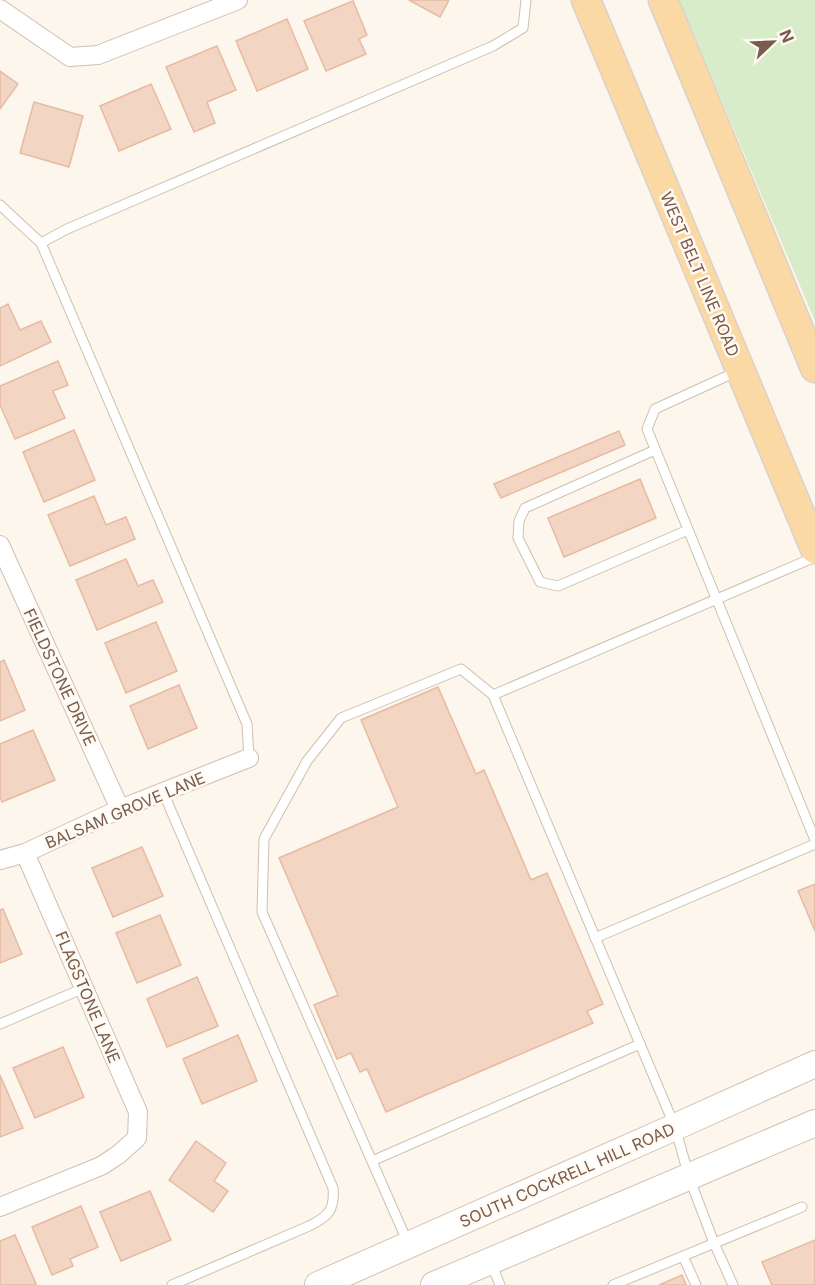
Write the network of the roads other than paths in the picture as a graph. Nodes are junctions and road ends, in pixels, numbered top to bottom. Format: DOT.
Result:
graph roads {
  1 [pos="238,0"];
  2 [pos="526,0"];
  3 [pos="586,0"];
  4 [pos="663,0"];
  5 [pos="0,9"];
  6 [pos="0,205"];
  7 [pos="41,243"];
  8 [pos="815,368"];
  9 [pos="740,370"];
  10 [pos="655,450"];
  11 [pos="688,530"];
  12 [pos="0,545"];
  13 [pos="815,549"];
  14 [pos="815,557"];
  15 [pos="717,599"];
  16 [pos="493,696"];
  17 [pos="249,758"];
  18 [pos="164,792"];
  19 [pos="120,808"];
  20 [pos="815,842"];
  21 [pos="25,853"];
  22 [pos="0,860"];
  23 [pos="596,938"];
  24 [pos="84,988"];
  25 [pos="0,1024"];
  26 [pos="640,1044"];
  27 [pos="815,1064"];
  28 [pos="815,1123"];
  29 [pos="675,1127"];
  30 [pos="372,1161"];
  31 [pos="689,1177"];
  32 [pos="0,1207"];
  33 [pos="802,1207"];
  34 [pos="714,1243"];
  35 [pos="409,1245"];
  36 [pos="683,1256"];
  37 [pos="490,1261"];
  38 [pos="172,1285"];
  39 [pos="318,1285"];
  40 [pos="434,1285"];
  41 [pos="500,1285"];
  42 [pos="614,1285"];
  43 [pos="696,1285"];
  44 [pos="733,1285"];
  1 -- 5 [label="street"];
  2 -- 7 [label="lane"];
  3 -- 9 [label="main road, WEST BELT LINE ROAD"];
  4 -- 8 [label="main road"];
  6 -- 7 [label="lane"];
  7 -- 17 [label="lane"];
  9 -- 10 [label="lane"];
  9 -- 13 [label="main road, WEST BELT LINE ROAD"];
  10 -- 11 [label="lane"];
  10 -- 11 [label="lane"];
  11 -- 15 [label="lane"];
  12 -- 19 [label="street, FIELDSTONE DRIVE"];
  14 -- 15 [label="lane"];
  15 -- 16 [label="lane"];
  15 -- 20 [label="lane"];
  16 -- 23 [label="lane"];
  16 -- 30 [label="lane"];
  17 -- 18 [label="street, BALSAM GROVE LANE"];
  18 -- 19 [label="street, BALSAM GROVE LANE"];
  18 -- 38 [label="lane"];
  19 -- 21 [label="street, BALSAM GROVE LANE"];
  20 -- 23 [label="lane"];
  21 -- 22 [label="street, BALSAM GROVE LANE"];
  21 -- 24 [label="street, FLAGSTONE LANE"];
  23 -- 26 [label="lane"];
  24 -- 25 [label="lane"];
  24 -- 32 [label="street, FLAGSTONE LANE"];
  26 -- 29 [label="lane"];
  26 -- 30 [label="lane"];
  27 -- 29 [label="main road, SOUTH COCKRELL HILL ROAD"];
  28 -- 31 [label="main road"];
  29 -- 31 [label="lane"];
  29 -- 35 [label="main road, SOUTH COCKRELL HILL ROAD"];
  30 -- 35 [label="lane"];
  31 -- 34 [label="lane"];
  31 -- 37 [label="main road"];
  33 -- 34 [label="lane"];
  34 -- 36 [label="lane"];
  34 -- 44 [label="lane"];
  35 -- 39 [label="main road, SOUTH COCKRELL HILL ROAD"];
  36 -- 42 [label="lane"];
  36 -- 43 [label="lane"];
  37 -- 40 [label="main road"];
  37 -- 41 [label="lane"];
}
